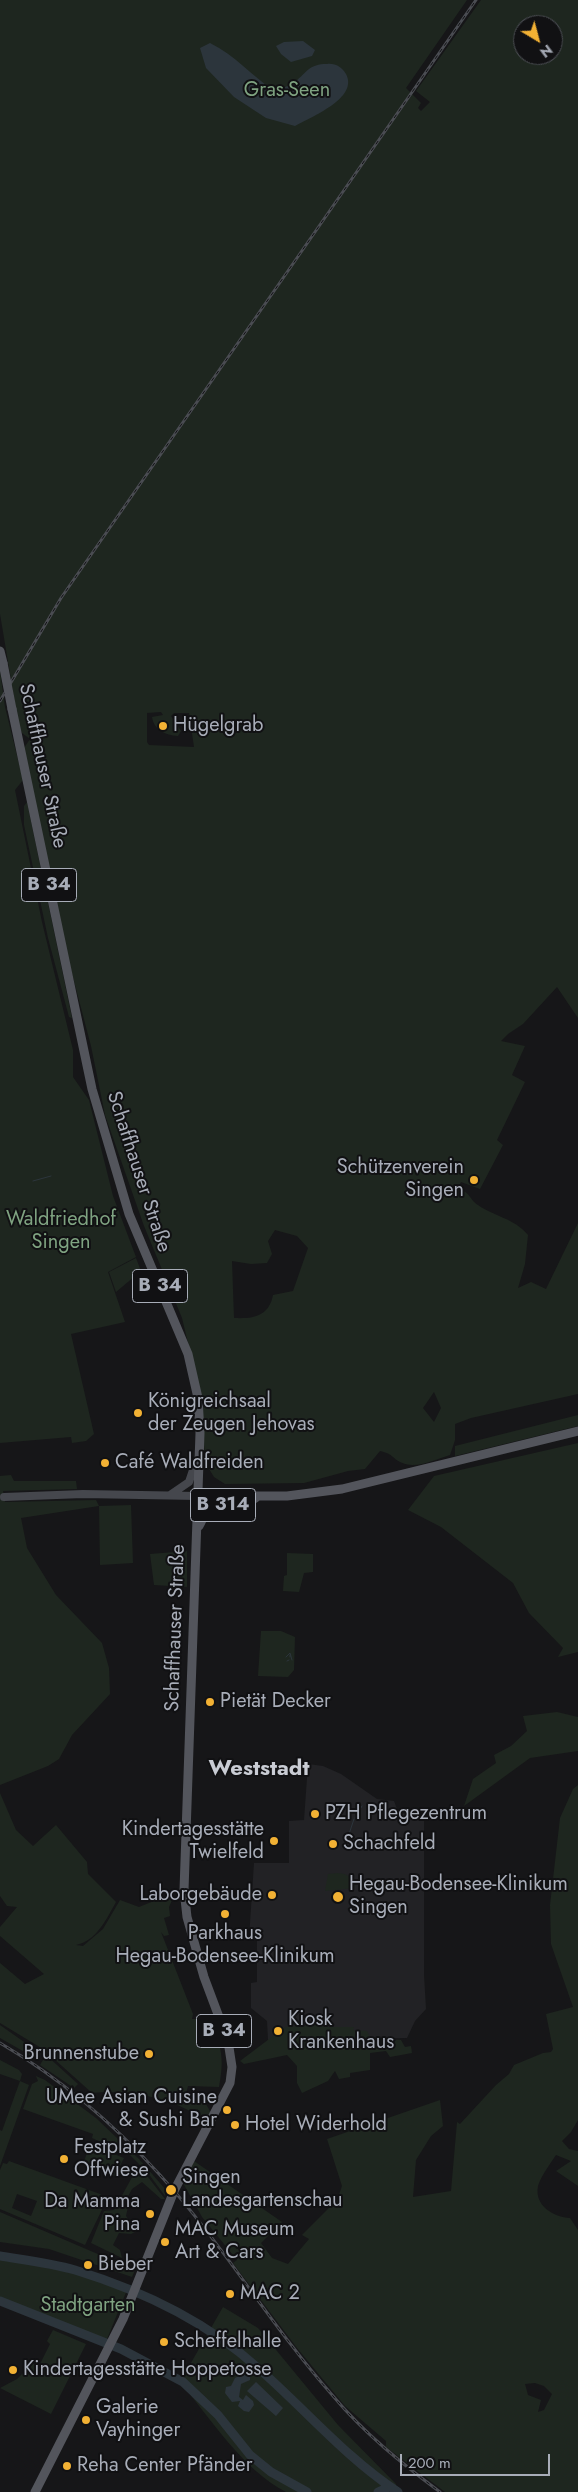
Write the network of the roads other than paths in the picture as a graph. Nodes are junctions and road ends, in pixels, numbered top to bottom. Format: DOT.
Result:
graph roads {
  1 [pos="0,651"];
  2 [pos="578,1431"];
  3 [pos="199,1467"];
  4 [pos="170,1495"];
  5 [pos="198,1496"];
  6 [pos="258,1496"];
  7 [pos="4,1497"];
  8 [pos="196,1528"];
  9 [pos="35,2492"];
  1 -- 3 [label="main road, Schaffhauser Straße / B 34, bridge"];
  2 -- 6 [label="main road, B 314"];
  3 -- 4 [label="main road"];
  3 -- 5 [label="main road, Schaffhauser Straße / B 34"];
  4 -- 5 [label="main road"];
  4 -- 7 [label="main road"];
  5 -- 6 [label="main road, B 314"];
  5 -- 8 [label="main road, Schaffhauser Straße / B 34"];
  6 -- 8 [label="main road, B 314"];
  8 -- 9 [label="main road, Schaffhauser Straße / B 34"];
}
